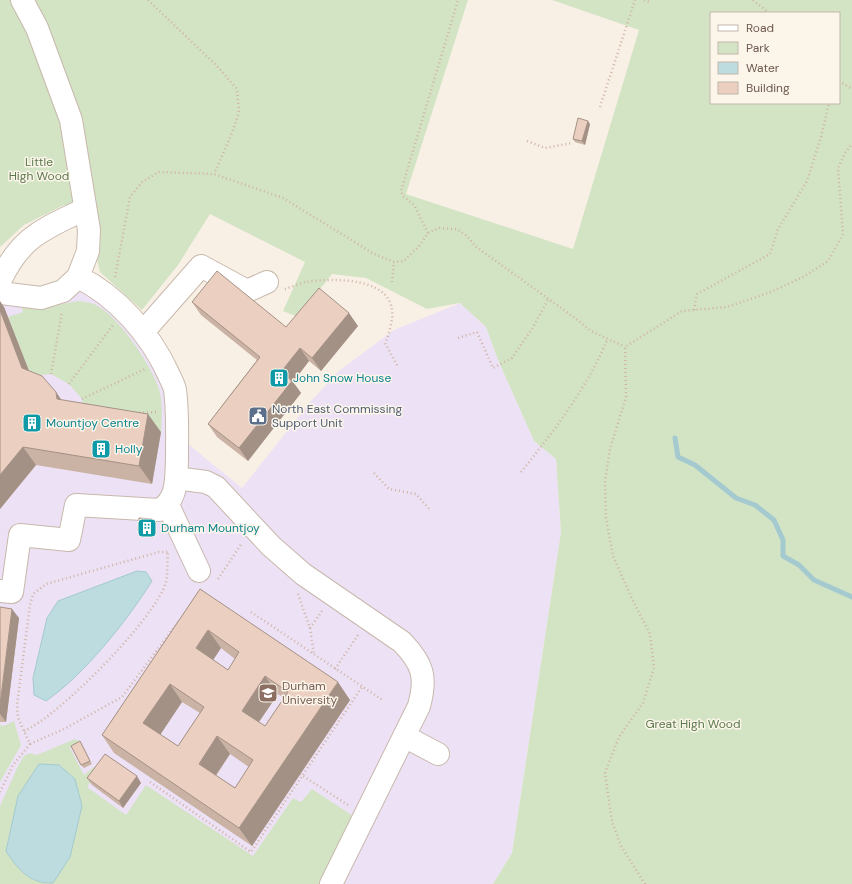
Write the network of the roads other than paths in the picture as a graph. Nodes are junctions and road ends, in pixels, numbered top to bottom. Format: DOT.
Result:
graph roads {
  1 [pos="22,0"];
  2 [pos="85,209"];
  3 [pos="0,281"];
  4 [pos="267,282"];
  5 [pos="70,284"];
  6 [pos="0,293"];
  7 [pos="143,332"];
  8 [pos="176,478"];
  9 [pos="168,505"];
  10 [pos="208,576"];
  11 [pos="0,591"];
  12 [pos="404,736"];
  13 [pos="438,754"];
  14 [pos="337,882"];
  1 -- 2 [label="lane"];
  2 -- 3 [label="lane"];
  2 -- 5 [label="lane"];
  4 -- 7 [label="lane"];
  5 -- 6 [label="lane"];
  5 -- 7 [label="lane"];
  7 -- 8 [label="lane"];
  8 -- 9 [label="lane"];
  8 -- 12 [label="lane"];
  9 -- 10 [label="lane"];
  9 -- 11 [label="lane"];
  12 -- 13 [label="lane"];
  12 -- 14 [label="lane"];
}
